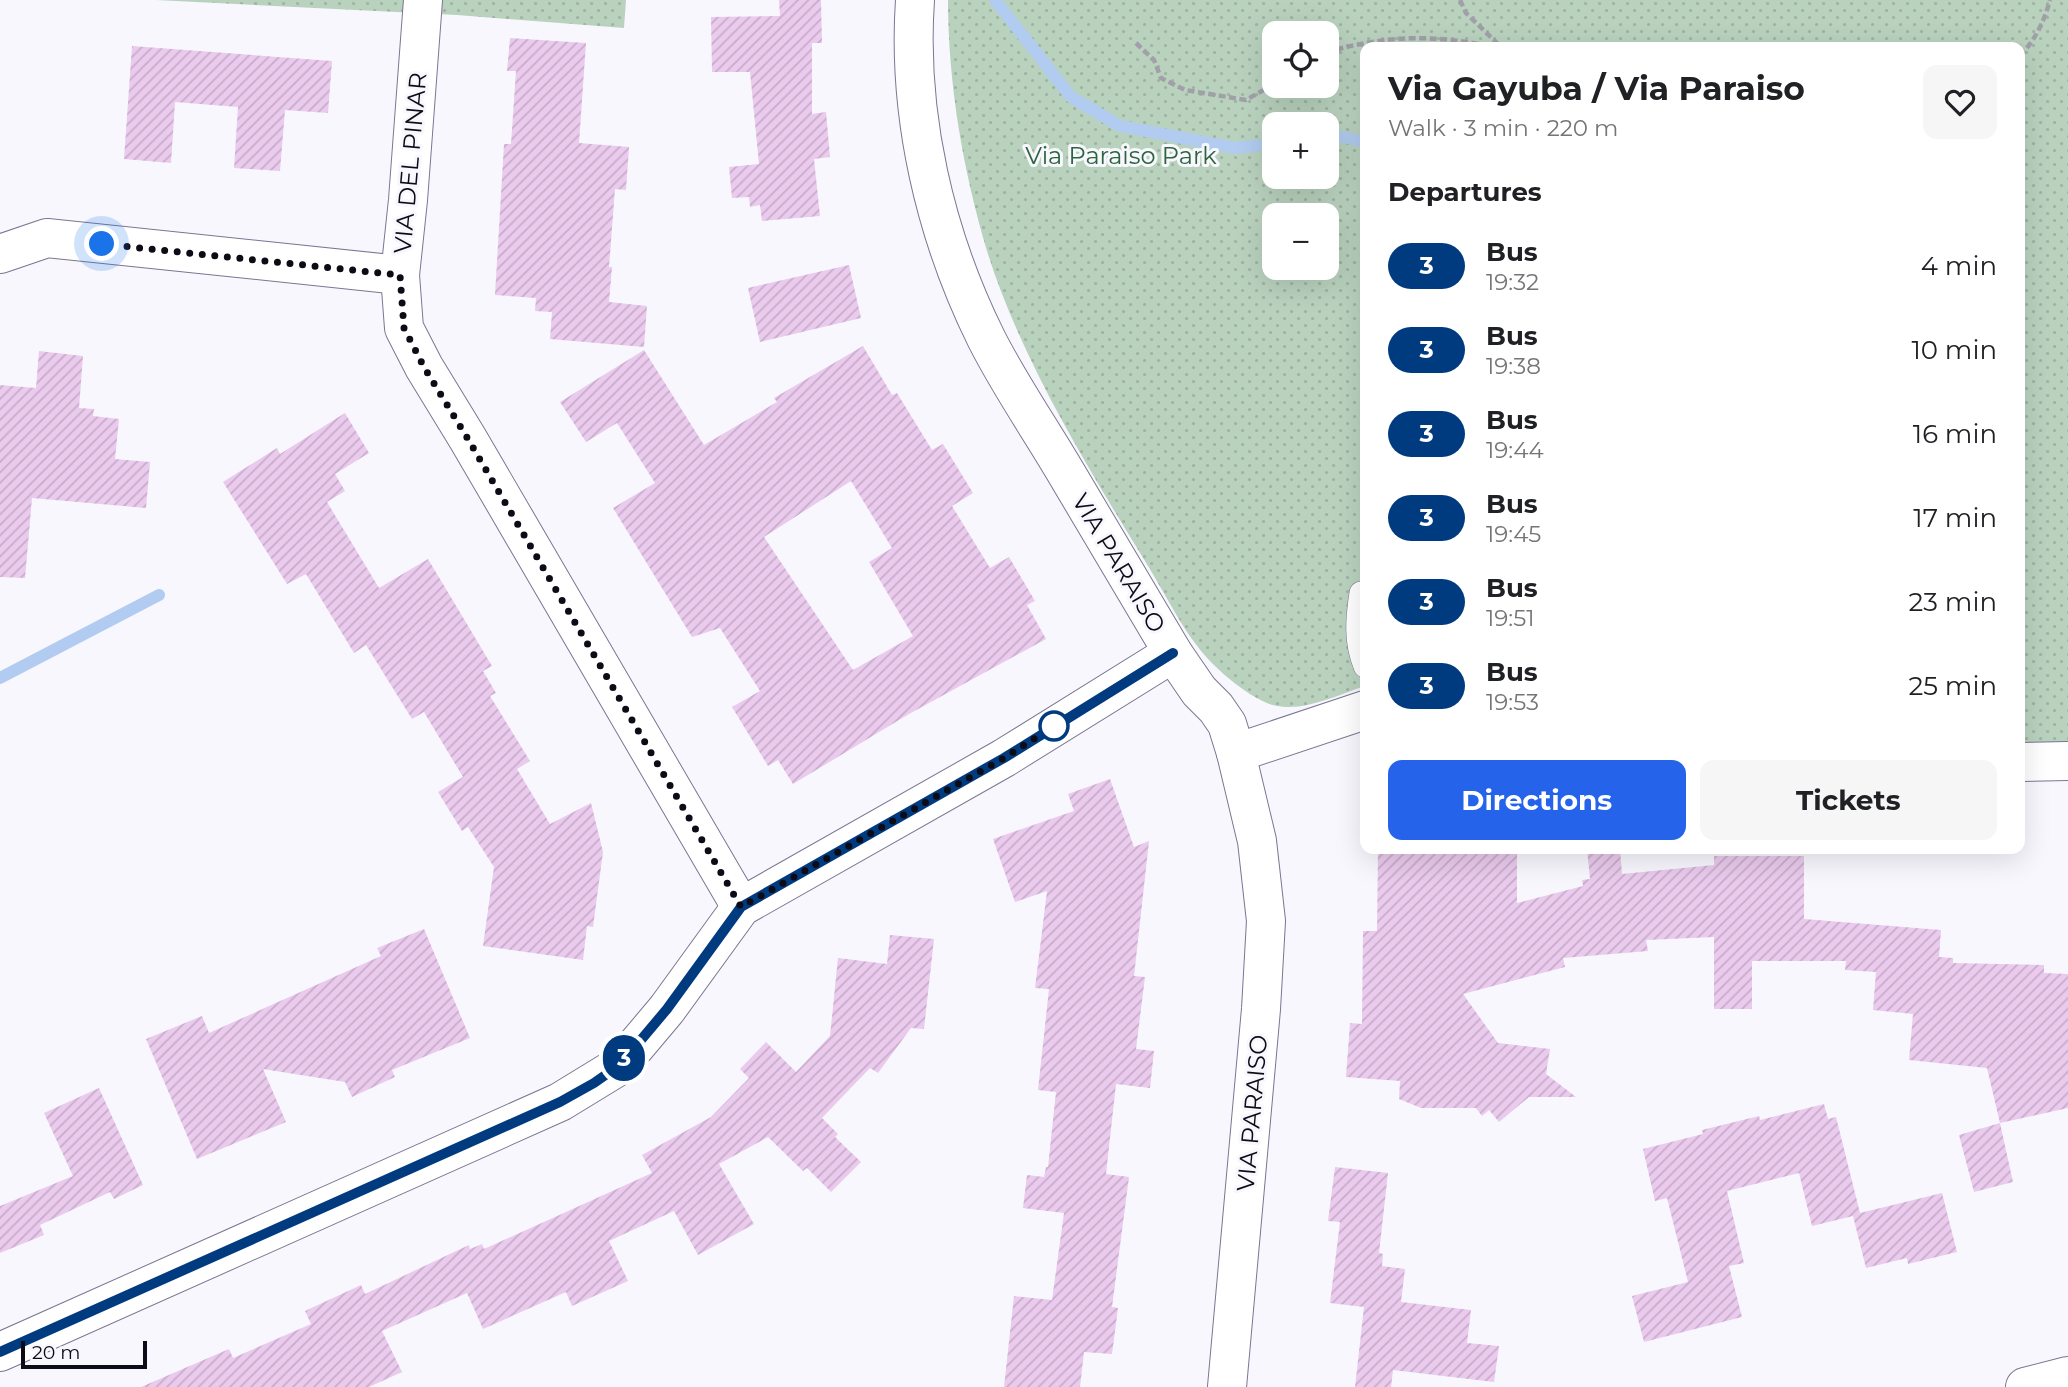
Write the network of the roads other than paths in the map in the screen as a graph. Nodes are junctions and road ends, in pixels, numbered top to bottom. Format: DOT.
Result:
graph roads {
  1 [pos="423,0"];
  2 [pos="915,0"];
  3 [pos="0,254"];
  4 [pos="400,275"];
  5 [pos="1360,599"];
  6 [pos="1173,653"];
  7 [pos="1360,654"];
  8 [pos="1360,712"];
  9 [pos="1236,753"];
  10 [pos="2068,761"];
  11 [pos="2025,762"];
  12 [pos="741,907"];
  13 [pos="0,1352"];
  14 [pos="2068,1376"];
  15 [pos="1227,1387"];
  16 [pos="2025,1387"];
  1 -- 4 [label="street, VIA DEL PINAR"];
  2 -- 6 [label="street, VIA PARAISO"];
  3 -- 4 [label="street"];
  4 -- 12 [label="street, VIA DEL PINAR"];
  5 -- 7 [label="lane"];
  6 -- 9 [label="street, VIA PARAISO"];
  6 -- 12 [label="street"];
  8 -- 9 [label="street"];
  9 -- 15 [label="street, VIA PARAISO"];
  10 -- 11 [label="street"];
  12 -- 13 [label="street"];
  14 -- 16 [label="street"];
}
